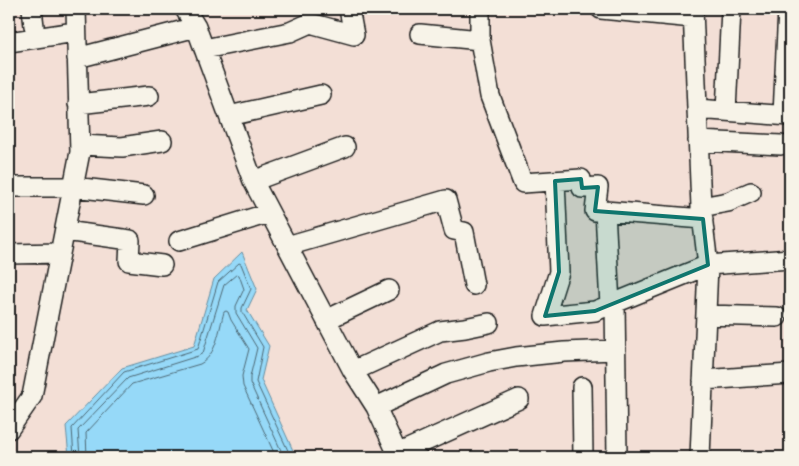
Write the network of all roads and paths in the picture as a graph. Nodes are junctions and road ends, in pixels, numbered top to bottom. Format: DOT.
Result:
graph roads {
  1 [pos="76,9"];
  2 [pos="185,9"];
  3 [pos="349,9"];
  4 [pos="480,9"];
  5 [pos="601,9"];
  6 [pos="732,9"];
  7 [pos="788,9"];
  8 [pos="693,13"];
  9 [pos="196,27"];
  10 [pos="76,32"];
  11 [pos="420,34"];
  12 [pos="480,40"];
  13 [pos="9,42"];
  14 [pos="204,49"];
  15 [pos="77,58"];
  16 [pos="321,95"];
  17 [pos="149,96"];
  18 [pos="78,104"];
  19 [pos="697,109"];
  20 [pos="726,111"];
  21 [pos="786,115"];
  22 [pos="229,116"];
  23 [pos="162,141"];
  24 [pos="698,141"];
  25 [pos="80,145"];
  26 [pos="780,145"];
  27 [pos="344,147"];
  28 [pos="253,181"];
  29 [pos="555,181"];
  30 [pos="9,187"];
  31 [pos="73,187"];
  32 [pos="750,192"];
  33 [pos="144,195"];
  34 [pos="605,211"];
  35 [pos="269,212"];
  36 [pos="702,213"];
  37 [pos="65,231"];
  38 [pos="179,241"];
  39 [pos="287,246"];
  40 [pos="60,253"];
  41 [pos="9,254"];
  42 [pos="790,259"];
  43 [pos="162,265"];
  44 [pos="708,265"];
  45 [pos="474,285"];
  46 [pos="388,290"];
  47 [pos="612,304"];
  48 [pos="706,315"];
  49 [pos="777,317"];
  50 [pos="326,320"];
  51 [pos="489,323"];
  52 [pos="615,350"];
  53 [pos="353,371"];
  54 [pos="790,374"];
  55 [pos="703,380"];
  56 [pos="582,387"];
  57 [pos="519,399"];
  58 [pos="376,407"];
  59 [pos="15,410"];
  60 [pos="9,429"];
  61 [pos="398,456"];
  62 [pos="583,457"];
  63 [pos="617,457"];
  64 [pos="700,457"];
  1 -- 10 [label="street"];
  2 -- 9 [label="street"];
  3 -- 14 [label="street"];
  4 -- 12 [label="street"];
  5 -- 8 [label="street"];
  6 -- 20 [label="street"];
  7 -- 21 [label="street"];
  8 -- 19 [label="street"];
  9 -- 14 [label="street"];
  9 -- 15 [label="street"];
  10 -- 13 [label="street"];
  10 -- 15 [label="street"];
  11 -- 12 [label="street"];
  12 -- 29 [label="street"];
  14 -- 22 [label="street"];
  15 -- 18 [label="street"];
  16 -- 22 [label="street"];
  17 -- 18 [label="street"];
  18 -- 25 [label="street"];
  19 -- 20 [label="street"];
  19 -- 24 [label="street"];
  20 -- 21 [label="street"];
  22 -- 28 [label="street"];
  23 -- 25 [label="street"];
  24 -- 26 [label="street"];
  24 -- 36 [label="street"];
  25 -- 31 [label="street"];
  27 -- 28 [label="street"];
  28 -- 35 [label="street"];
  29 -- 34 [label="street"];
  29 -- 47 [label="street"];
  30 -- 31 [label="street"];
  31 -- 33 [label="street"];
  31 -- 37 [label="street"];
  32 -- 36 [label="street"];
  34 -- 36 [label="street"];
  34 -- 47 [label="street"];
  35 -- 38 [label="street"];
  35 -- 39 [label="street"];
  36 -- 44 [label="street"];
  37 -- 40 [label="street"];
  37 -- 43 [label="street"];
  39 -- 45 [label="street"];
  39 -- 50 [label="street"];
  40 -- 41 [label="street"];
  40 -- 59 [label="street"];
  42 -- 44 [label="street"];
  44 -- 47 [label="street"];
  44 -- 48 [label="street"];
  46 -- 50 [label="street"];
  47 -- 52 [label="street"];
  48 -- 49 [label="street"];
  48 -- 55 [label="street"];
  50 -- 53 [label="street"];
  51 -- 53 [label="street"];
  52 -- 58 [label="street"];
  52 -- 63 [label="street"];
  53 -- 58 [label="street"];
  54 -- 55 [label="street"];
  55 -- 64 [label="street"];
  56 -- 62 [label="street"];
  57 -- 61 [label="street"];
  58 -- 61 [label="street"];
  59 -- 60 [label="street"];
}
